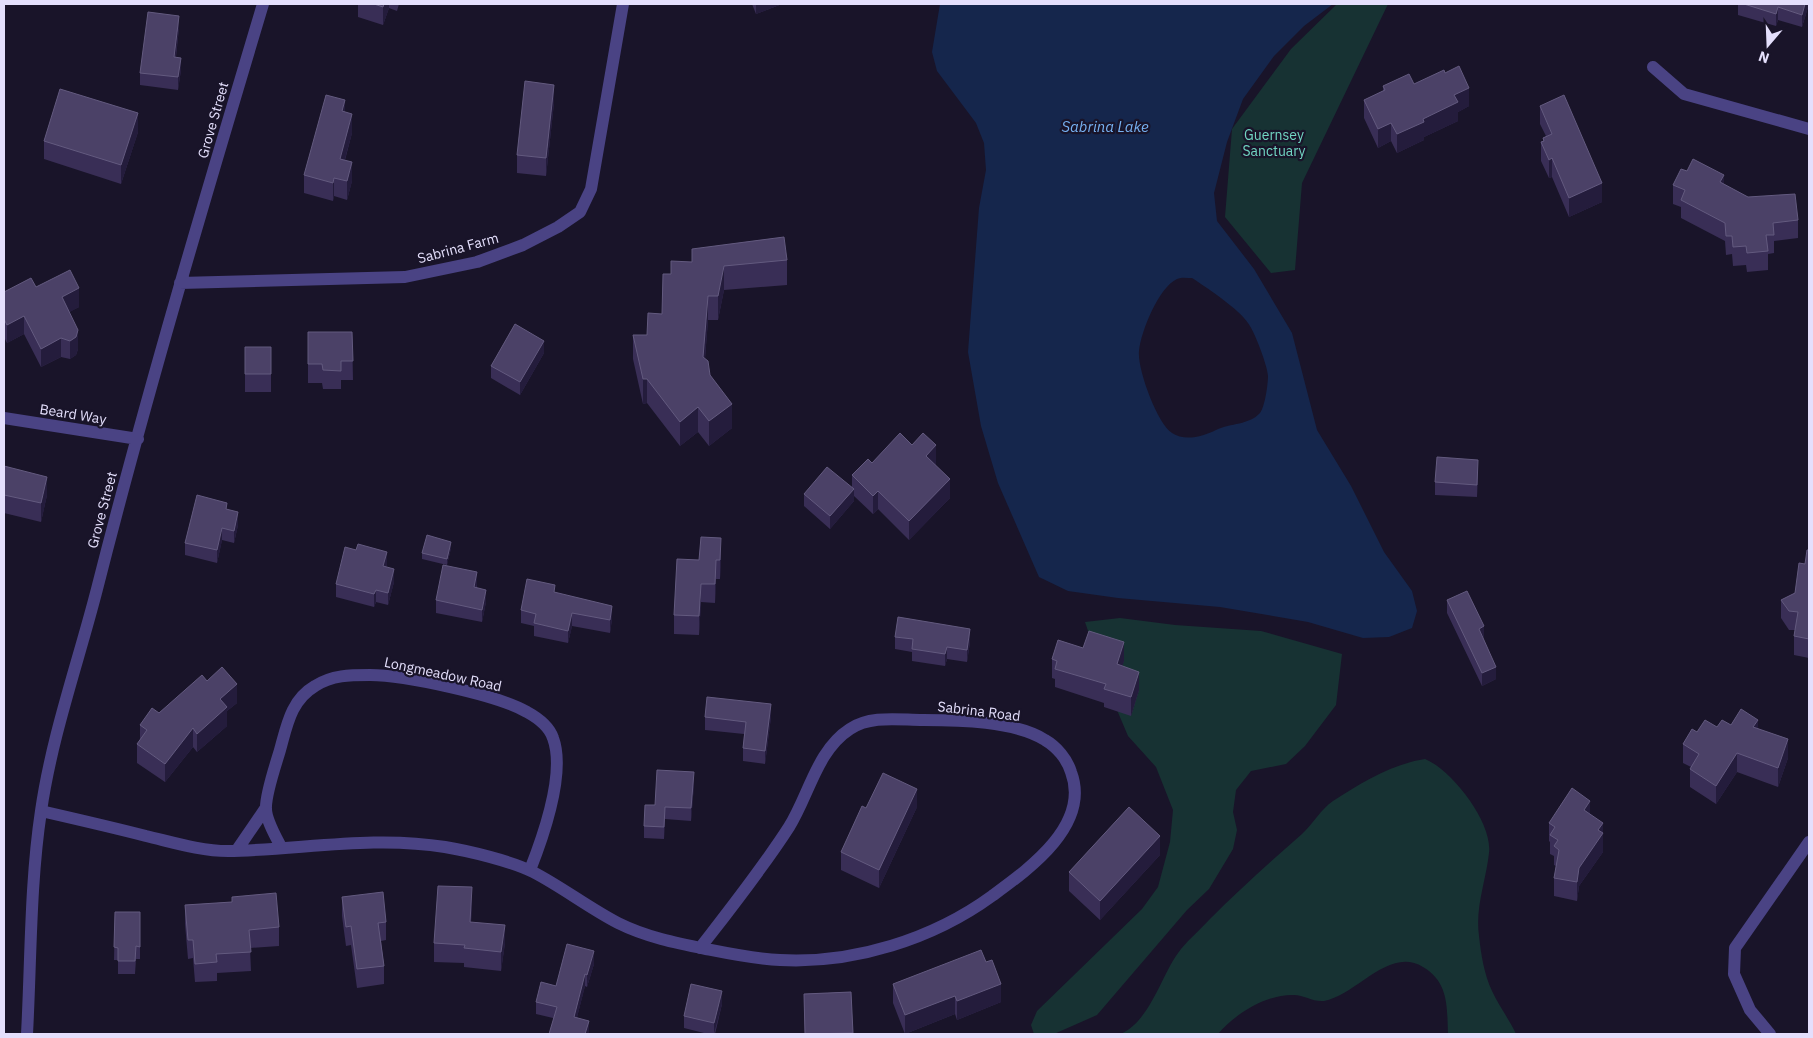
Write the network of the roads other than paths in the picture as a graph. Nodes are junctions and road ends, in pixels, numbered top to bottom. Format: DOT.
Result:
graph roads {
  1 [pos="263,4"];
  2 [pos="623,4"];
  3 [pos="1653,67"];
  4 [pos="1809,129"];
  5 [pos="180,283"];
  6 [pos="4,418"];
  7 [pos="138,439"];
  8 [pos="265,809"];
  9 [pos="41,811"];
  10 [pos="1809,842"];
  11 [pos="280,847"];
  12 [pos="237,850"];
  13 [pos="530,870"];
  14 [pos="700,948"];
  15 [pos="27,1034"];
  16 [pos="1770,1034"];
  1 -- 5 [label="street, Grove Street"];
  2 -- 5 [label="street, Sabrina Farm"];
  3 -- 4 [label="street"];
  5 -- 7 [label="street, Grove Street"];
  6 -- 7 [label="street, Beard Way"];
  7 -- 9 [label="street, Grove Street"];
  8 -- 11 [label="street"];
  8 -- 12 [label="street, Longmeadow Road"];
  8 -- 13 [label="street, Longmeadow Road"];
  9 -- 12 [label="street"];
  9 -- 15 [label="street, Grove Street"];
  10 -- 16 [label="street"];
  11 -- 12 [label="street"];
  11 -- 13 [label="street"];
  13 -- 14 [label="street, Sabrina Road"];
  14 -- 14 [label="street, Sabrina Road"];
}
